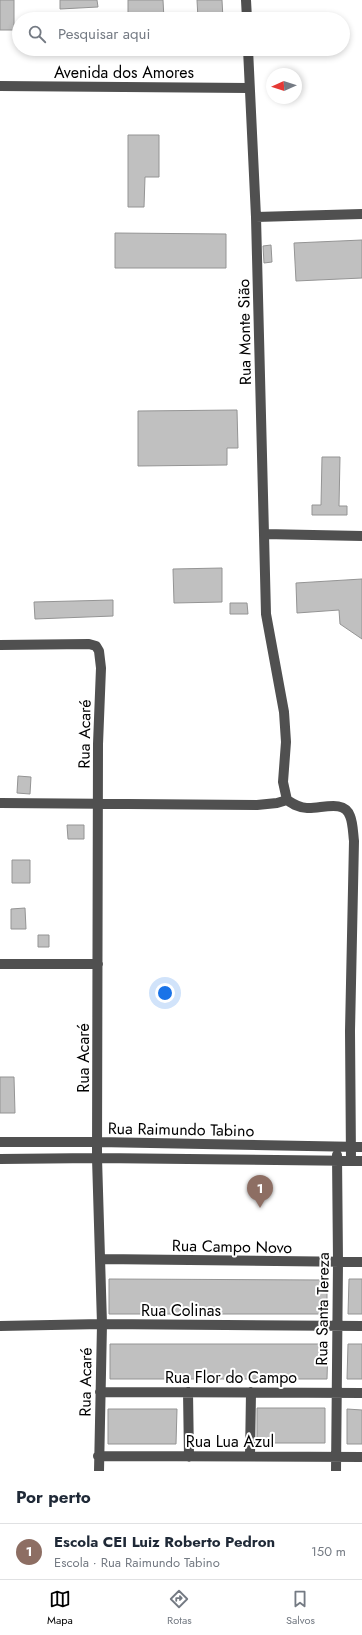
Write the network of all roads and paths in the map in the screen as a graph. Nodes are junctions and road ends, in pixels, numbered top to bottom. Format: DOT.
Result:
graph roads {
  1 [pos="246,0"];
  2 [pos="247,12"];
  3 [pos="248,56"];
  4 [pos="0,86"];
  5 [pos="248,88"];
  6 [pos="362,214"];
  7 [pos="256,217"];
  8 [pos="264,534"];
  9 [pos="362,536"];
  10 [pos="0,645"];
  11 [pos="287,800"];
  12 [pos="0,803"];
  13 [pos="99,803"];
  14 [pos="0,964"];
  15 [pos="98,964"];
  16 [pos="0,1142"];
  17 [pos="98,1142"];
  18 [pos="337,1147"];
  19 [pos="351,1147"];
  20 [pos="362,1147"];
  21 [pos="97,1158"];
  22 [pos="0,1159"];
  23 [pos="338,1161"];
  24 [pos="351,1161"];
  25 [pos="362,1161"];
  26 [pos="101,1259"];
  27 [pos="338,1262"];
  28 [pos="362,1262"];
  29 [pos="102,1324"];
  30 [pos="0,1326"];
  31 [pos="337,1326"];
  32 [pos="362,1326"];
  33 [pos="100,1392"];
  34 [pos="188,1392"];
  35 [pos="251,1392"];
  36 [pos="336,1393"];
  37 [pos="362,1393"];
  38 [pos="98,1456"];
  39 [pos="250,1456"];
  40 [pos="189,1457"];
  41 [pos="336,1457"];
  42 [pos="362,1457"];
  43 [pos="98,1471"];
  44 [pos="336,1471"];
  1 -- 2 [label="street"];
  3 -- 5 [label="street, Rua Monte Sião"];
  4 -- 5 [label="street, Avenida dos Amores"];
  5 -- 7 [label="street, Rua Monte Sião"];
  6 -- 7 [label="street"];
  7 -- 8 [label="street, Rua Monte Sião"];
  8 -- 9 [label="street"];
  8 -- 11 [label="street, Rua Monte Sião"];
  10 -- 13 [label="street, Rua Acaré"];
  11 -- 13 [label="street"];
  11 -- 19 [label="street"];
  12 -- 13 [label="street"];
  13 -- 15 [label="street, Rua Acaré"];
  14 -- 15 [label="street"];
  15 -- 17 [label="street, Rua Acaré"];
  16 -- 17 [label="street, Rua Raimundo Tabino"];
  17 -- 18 [label="street, Rua Raimundo Tabino"];
  17 -- 21 [label="street, Rua Acaré"];
  18 -- 19 [label="street, Rua Raimundo Tabino"];
  18 -- 23 [label="street, Rua Santa Tereza"];
  19 -- 20 [label="street, Rua Raimundo Tabino"];
  19 -- 24 [label="street"];
  21 -- 22 [label="street, Rua Raimundo Tabino"];
  21 -- 23 [label="street, Rua Raimundo Tabino"];
  21 -- 26 [label="street, Rua Acaré"];
  23 -- 24 [label="street, Rua Raimundo Tabino"];
  23 -- 27 [label="street, Rua Santa Tereza"];
  24 -- 25 [label="street, Rua Raimundo Tabino"];
  26 -- 27 [label="street, Rua Campo Novo"];
  26 -- 29 [label="street, Rua Acaré"];
  27 -- 28 [label="street, Rua Campo Novo"];
  27 -- 31 [label="street, Rua Santa Tereza"];
  29 -- 30 [label="street, Rua Colinas"];
  29 -- 31 [label="street, Rua Colinas"];
  29 -- 33 [label="street, Rua Acaré"];
  31 -- 32 [label="street, Rua Colinas"];
  31 -- 36 [label="street, Rua Santa Tereza"];
  33 -- 34 [label="street, Rua Flor do Campo"];
  33 -- 38 [label="street, Rua Acaré"];
  34 -- 35 [label="street, Rua Flor do Campo"];
  34 -- 40 [label="street"];
  35 -- 36 [label="street, Rua Flor do Campo"];
  35 -- 39 [label="street"];
  36 -- 37 [label="street, Rua Flor do Campo"];
  36 -- 41 [label="street, Rua Santa Tereza"];
  38 -- 40 [label="street, Rua Lua Azul"];
  38 -- 43 [label="street, Rua Acaré"];
  39 -- 40 [label="street, Rua Lua Azul"];
  39 -- 41 [label="street, Rua Lua Azul"];
  41 -- 42 [label="street, Rua Lua Azul"];
  41 -- 44 [label="street, Rua Santa Tereza"];
}
